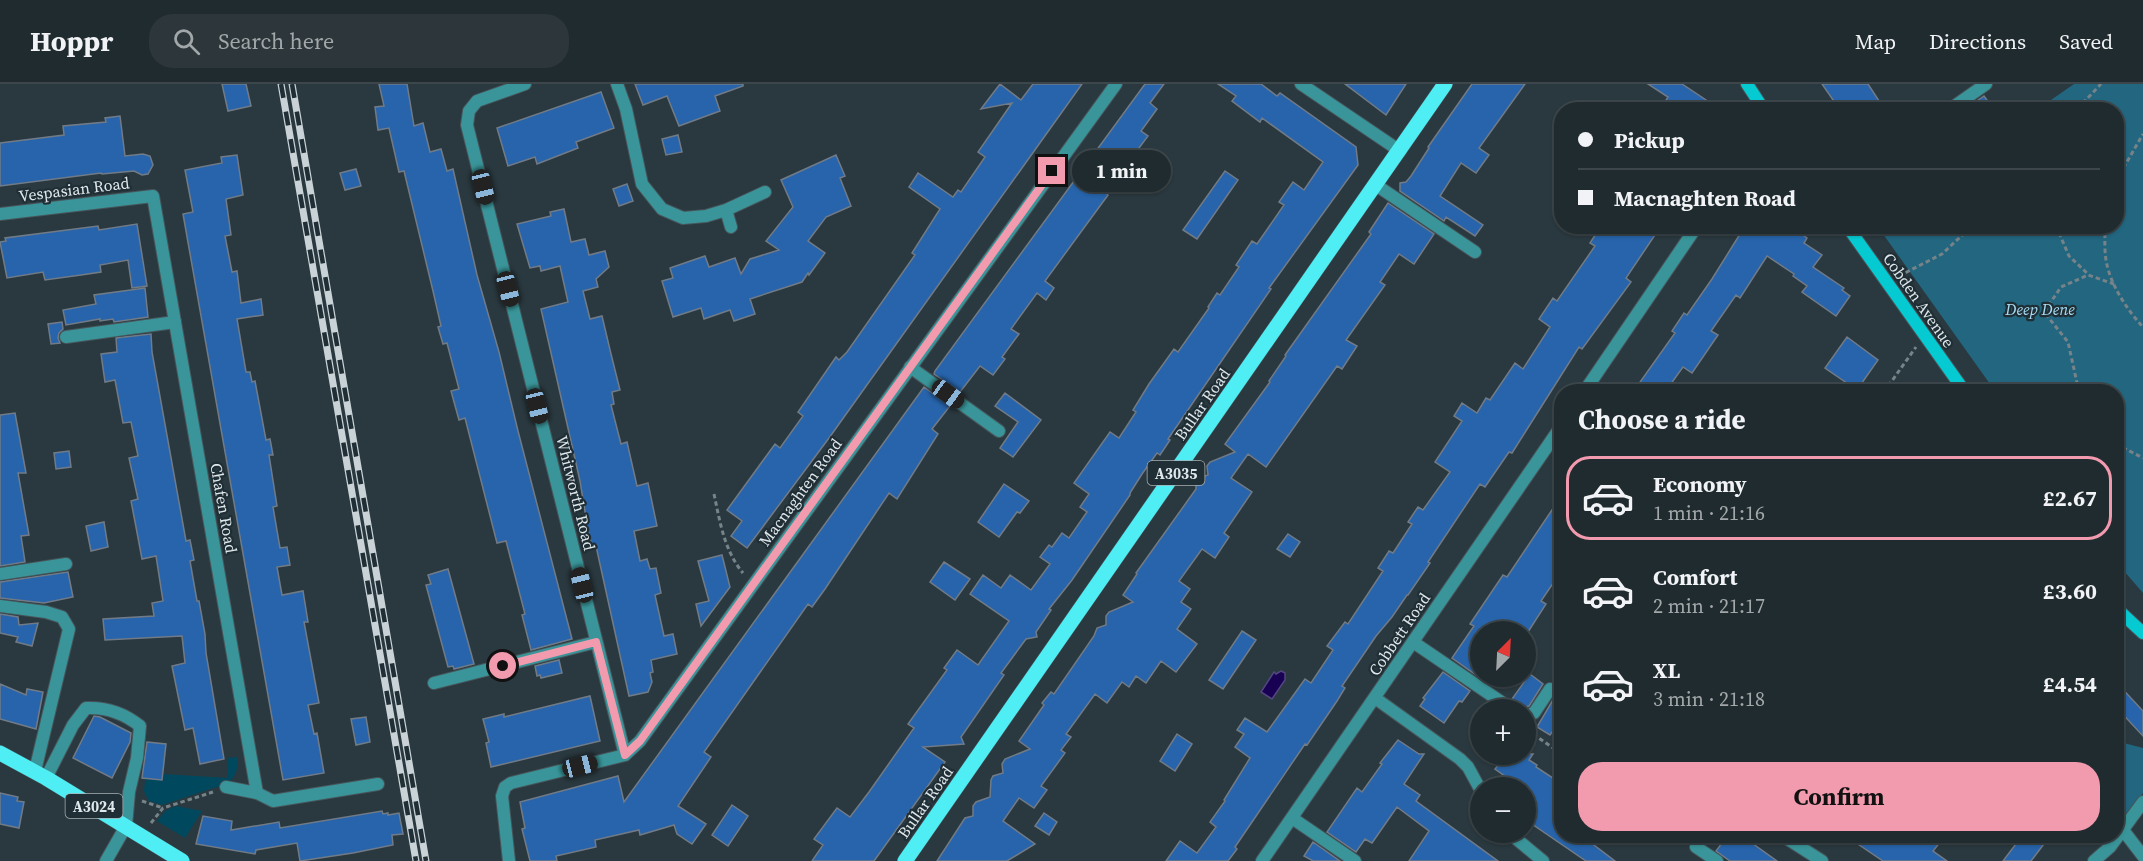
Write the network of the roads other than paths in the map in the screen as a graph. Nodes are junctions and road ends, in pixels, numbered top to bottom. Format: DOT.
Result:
graph roads {
  1 [pos="525,84"];
  2 [pos="617,84"];
  3 [pos="1116,84"];
  4 [pos="1301,84"];
  5 [pos="1445,84"];
  6 [pos="1747,84"];
  7 [pos="1986,84"];
  8 [pos="1759,102"];
  9 [pos="1960,102"];
  10 [pos="1400,151"];
  11 [pos="1376,185"];
  12 [pos="765,192"];
  13 [pos="153,196"];
  14 [pos="726,210"];
  15 [pos="0,214"];
  16 [pos="731,227"];
  17 [pos="1692,234"];
  18 [pos="1853,234"];
  19 [pos="1475,252"];
  20 [pos="175,322"];
  21 [pos="66,338"];
  22 [pos="910,367"];
  23 [pos="1589,384"];
  24 [pos="1959,384"];
  25 [pos="999,431"];
  26 [pos="1554,437"];
  27 [pos="66,564"];
  28 [pos="0,574"];
  29 [pos="0,606"];
  30 [pos="2124,615"];
  31 [pos="2143,633"];
  32 [pos="596,642"];
  33 [pos="1413,642"];
  34 [pos="434,683"];
  35 [pos="1550,689"];
  36 [pos="1375,698"];
  37 [pos="1497,699"];
  38 [pos="1536,710"];
  39 [pos="0,753"];
  40 [pos="625,755"];
  41 [pos="41,774"];
  42 [pos="1473,777"];
  43 [pos="378,784"];
  44 [pos="226,787"];
  45 [pos="257,793"];
  46 [pos="2143,802"];
  47 [pos="1292,818"];
  48 [pos="126,826"];
  49 [pos="2124,829"];
  50 [pos="2124,831"];
  51 [pos="1521,843"];
  52 [pos="1794,843"];
  53 [pos="2112,843"];
  54 [pos="1696,847"];
  55 [pos="2143,856"];
  56 [pos="106,861"];
  57 [pos="182,861"];
  58 [pos="509,861"];
  59 [pos="905,861"];
  60 [pos="1262,861"];
  61 [pos="1355,861"];
  62 [pos="1543,861"];
  63 [pos="1717,861"];
  64 [pos="1822,861"];
  65 [pos="2094,861"];
  1 -- 32 [label="street, Whitworth Road"];
  2 -- 14 [label="street"];
  3 -- 22 [label="street, Macnaghten Road"];
  4 -- 10 [label="street"];
  5 -- 10 [label="main road, Bullar Road / A3035"];
  6 -- 8 [label="street"];
  7 -- 9 [label="street"];
  10 -- 11 [label="main road, Bullar Road / A3035"];
  11 -- 19 [label="street"];
  11 -- 59 [label="main road, Bullar Road / A3035"];
  12 -- 14 [label="street"];
  13 -- 15 [label="street, Vespasian Road"];
  13 -- 20 [label="street, Chafen Road"];
  14 -- 16 [label="street"];
  17 -- 23 [label="street"];
  18 -- 24 [label="street, Cobden Avenue"];
  20 -- 21 [label="street"];
  20 -- 45 [label="street, Chafen Road"];
  22 -- 25 [label="street"];
  22 -- 40 [label="street, Macnaghten Road"];
  26 -- 33 [label="street, Cobbett Road"];
  27 -- 28 [label="street"];
  29 -- 41 [label="street"];
  30 -- 31 [label="street"];
  32 -- 34 [label="street"];
  32 -- 40 [label="street, Whitworth Road"];
  33 -- 36 [label="street, Cobbett Road"];
  33 -- 37 [label="street"];
  35 -- 38 [label="street"];
  36 -- 42 [label="street"];
  36 -- 47 [label="street, Cobbett Road"];
  39 -- 41 [label="main road, A3024"];
  40 -- 58 [label="street"];
  41 -- 48 [label="main road, A3024"];
  41 -- 48 [label="street"];
  43 -- 45 [label="street"];
  44 -- 45 [label="street"];
  46 -- 49 [label="street"];
  47 -- 60 [label="street, Cobbett Road"];
  47 -- 61 [label="street"];
  48 -- 56 [label="street"];
  48 -- 57 [label="main road, A3024"];
  50 -- 55 [label="street"];
  51 -- 62 [label="street"];
  52 -- 64 [label="street"];
  53 -- 65 [label="street"];
  54 -- 63 [label="street"];
}
